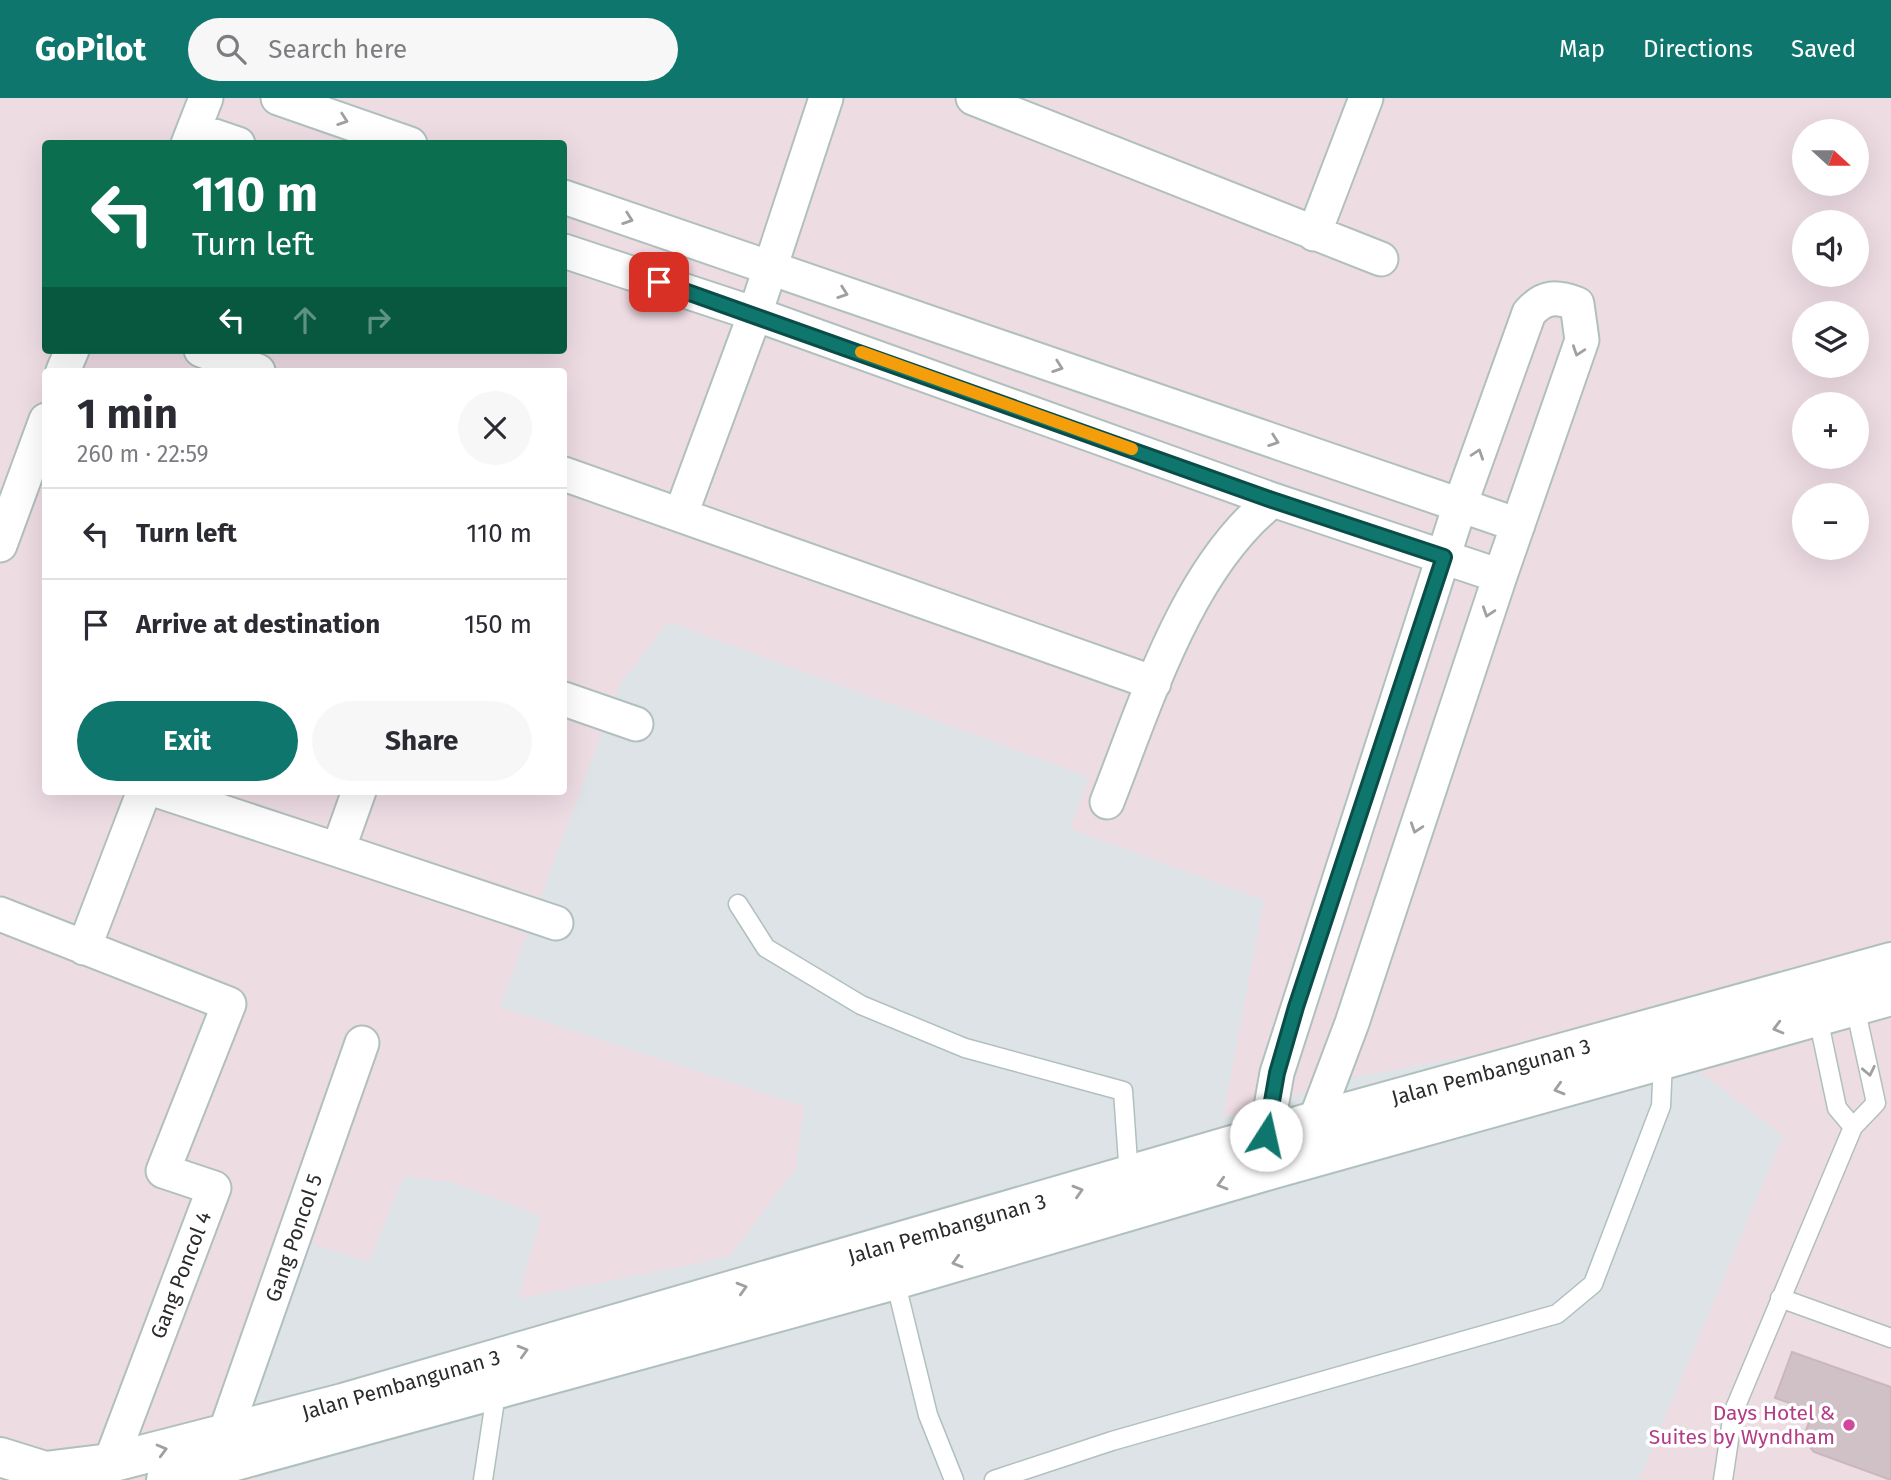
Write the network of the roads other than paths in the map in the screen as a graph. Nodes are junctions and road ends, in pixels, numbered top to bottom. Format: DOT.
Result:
graph roads {
  1 [pos="206,98"];
  2 [pos="278,98"];
  3 [pos="826,98"];
  4 [pos="974,98"];
  5 [pos="1366,98"];
  6 [pos="191,136"];
  7 [pos="214,140"];
  8 [pos="399,140"];
  9 [pos="567,198"];
  10 [pos="1314,234"];
  11 [pos="567,252"];
  12 [pos="1381,259"];
  13 [pos="770,268"];
  14 [pos="755,314"];
  15 [pos="212,354"];
  16 [pos="250,368"];
  17 [pos="42,431"];
  18 [pos="567,475"];
  19 [pos="1272,500"];
  20 [pos="1460,505"];
  21 [pos="681,514"];
  22 [pos="1518,525"];
  23 [pos="0,545"];
  24 [pos="1444,557"];
  25 [pos="1500,576"];
  26 [pos="1154,683"];
  27 [pos="567,700"];
  28 [pos="636,724"];
  29 [pos="142,795"];
  30 [pos="171,795"];
  31 [pos="358,795"];
  32 [pos="1107,802"];
  33 [pos="338,850"];
  34 [pos="738,904"];
  35 [pos="0,914"];
  36 [pos="556,923"];
  37 [pos="84,948"];
  38 [pos="1891,962"];
  39 [pos="1833,996"];
  40 [pos="1891,996"];
  41 [pos="362,1043"];
  42 [pos="1662,1060"];
  43 [pos="1277,1073"];
  44 [pos="1329,1085"];
  45 [pos="1315,1121"];
  46 [pos="1853,1127"];
  47 [pos="1269,1152"];
  48 [pos="1321,1158"];
  49 [pos="1129,1176"];
  50 [pos="999,1232"];
  51 [pos="895,1280"];
  52 [pos="1780,1298"];
  53 [pos="1891,1338"];
  54 [pos="497,1387"];
  55 [pos="346,1416"];
  56 [pos="225,1433"];
  57 [pos="0,1457"];
  58 [pos="110,1463"];
  59 [pos="166,1480"];
  60 [pos="483,1480"];
  61 [pos="954,1480"];
  62 [pos="994,1480"];
  63 [pos="1723,1480"];
  1 -- 6 [label="street"];
  2 -- 8 [label="street, one-way"];
  3 -- 13 [label="street"];
  4 -- 10 [label="street"];
  5 -- 10 [label="street"];
  6 -- 7 [label="street"];
  9 -- 13 [label="street, one-way"];
  10 -- 12 [label="street"];
  11 -- 14 [label="street"];
  13 -- 14 [label="street"];
  13 -- 20 [label="street, one-way"];
  14 -- 19 [label="street"];
  14 -- 21 [label="street"];
  15 -- 16 [label="street"];
  17 -- 23 [label="street"];
  18 -- 21 [label="street"];
  19 -- 24 [label="street"];
  19 -- 26 [label="street"];
  20 -- 22 [label="street"];
  20 -- 22 [label="street, one-way"];
  20 -- 24 [label="street"];
  21 -- 26 [label="street"];
  22 -- 25 [label="street"];
  24 -- 25 [label="street"];
  24 -- 43 [label="street"];
  25 -- 44 [label="street, one-way"];
  26 -- 32 [label="street"];
  27 -- 28 [label="street"];
  29 -- 37 [label="street"];
  30 -- 33 [label="street"];
  31 -- 33 [label="street"];
  33 -- 36 [label="street"];
  34 -- 49 [label="lane"];
  35 -- 37 [label="street"];
  37 -- 58 [label="street, Gang Poncol 4"];
  38 -- 39 [label="street, Jalan Pembangunan 3"];
  39 -- 40 [label="street, Jalan Pembangunan 3"];
  39 -- 42 [label="street, Jalan Pembangunan 3, one-way"];
  39 -- 45 [label="street, Jalan Pembangunan 3"];
  39 -- 46 [label="lane"];
  39 -- 46 [label="lane, one-way"];
  41 -- 56 [label="street, Gang Poncol 5"];
  42 -- 48 [label="street, Jalan Pembangunan 3, one-way"];
  42 -- 62 [label="lane"];
  43 -- 44 [label="street"];
  43 -- 47 [label="street"];
  44 -- 45 [label="street"];
  45 -- 47 [label="street, Jalan Pembangunan 3"];
  45 -- 48 [label="street"];
  46 -- 52 [label="lane"];
  47 -- 48 [label="street, Jalan Pembangunan 3"];
  47 -- 49 [label="street, Jalan Pembangunan 3"];
  47 -- 50 [label="street, Jalan Pembangunan 3, one-way"];
  50 -- 49 [label="street, Jalan Pembangunan 3, one-way"];
  50 -- 51 [label="street, Jalan Pembangunan 3, one-way"];
  55 -- 50 [label="street, Jalan Pembangunan 3, one-way"];
  51 -- 54 [label="street, Jalan Pembangunan 3"];
  51 -- 61 [label="lane"];
  52 -- 53 [label="lane"];
  52 -- 63 [label="lane"];
  54 -- 55 [label="street, Jalan Pembangunan 3"];
  54 -- 60 [label="lane"];
  55 -- 56 [label="street, Jalan Pembangunan 3"];
  55 -- 59 [label="street, Jalan Pembangunan 3"];
  58 -- 56 [label="street, Jalan Pembangunan 3, one-way"];
  57 -- 58 [label="street, Jalan Pembangunan 3"];
}
